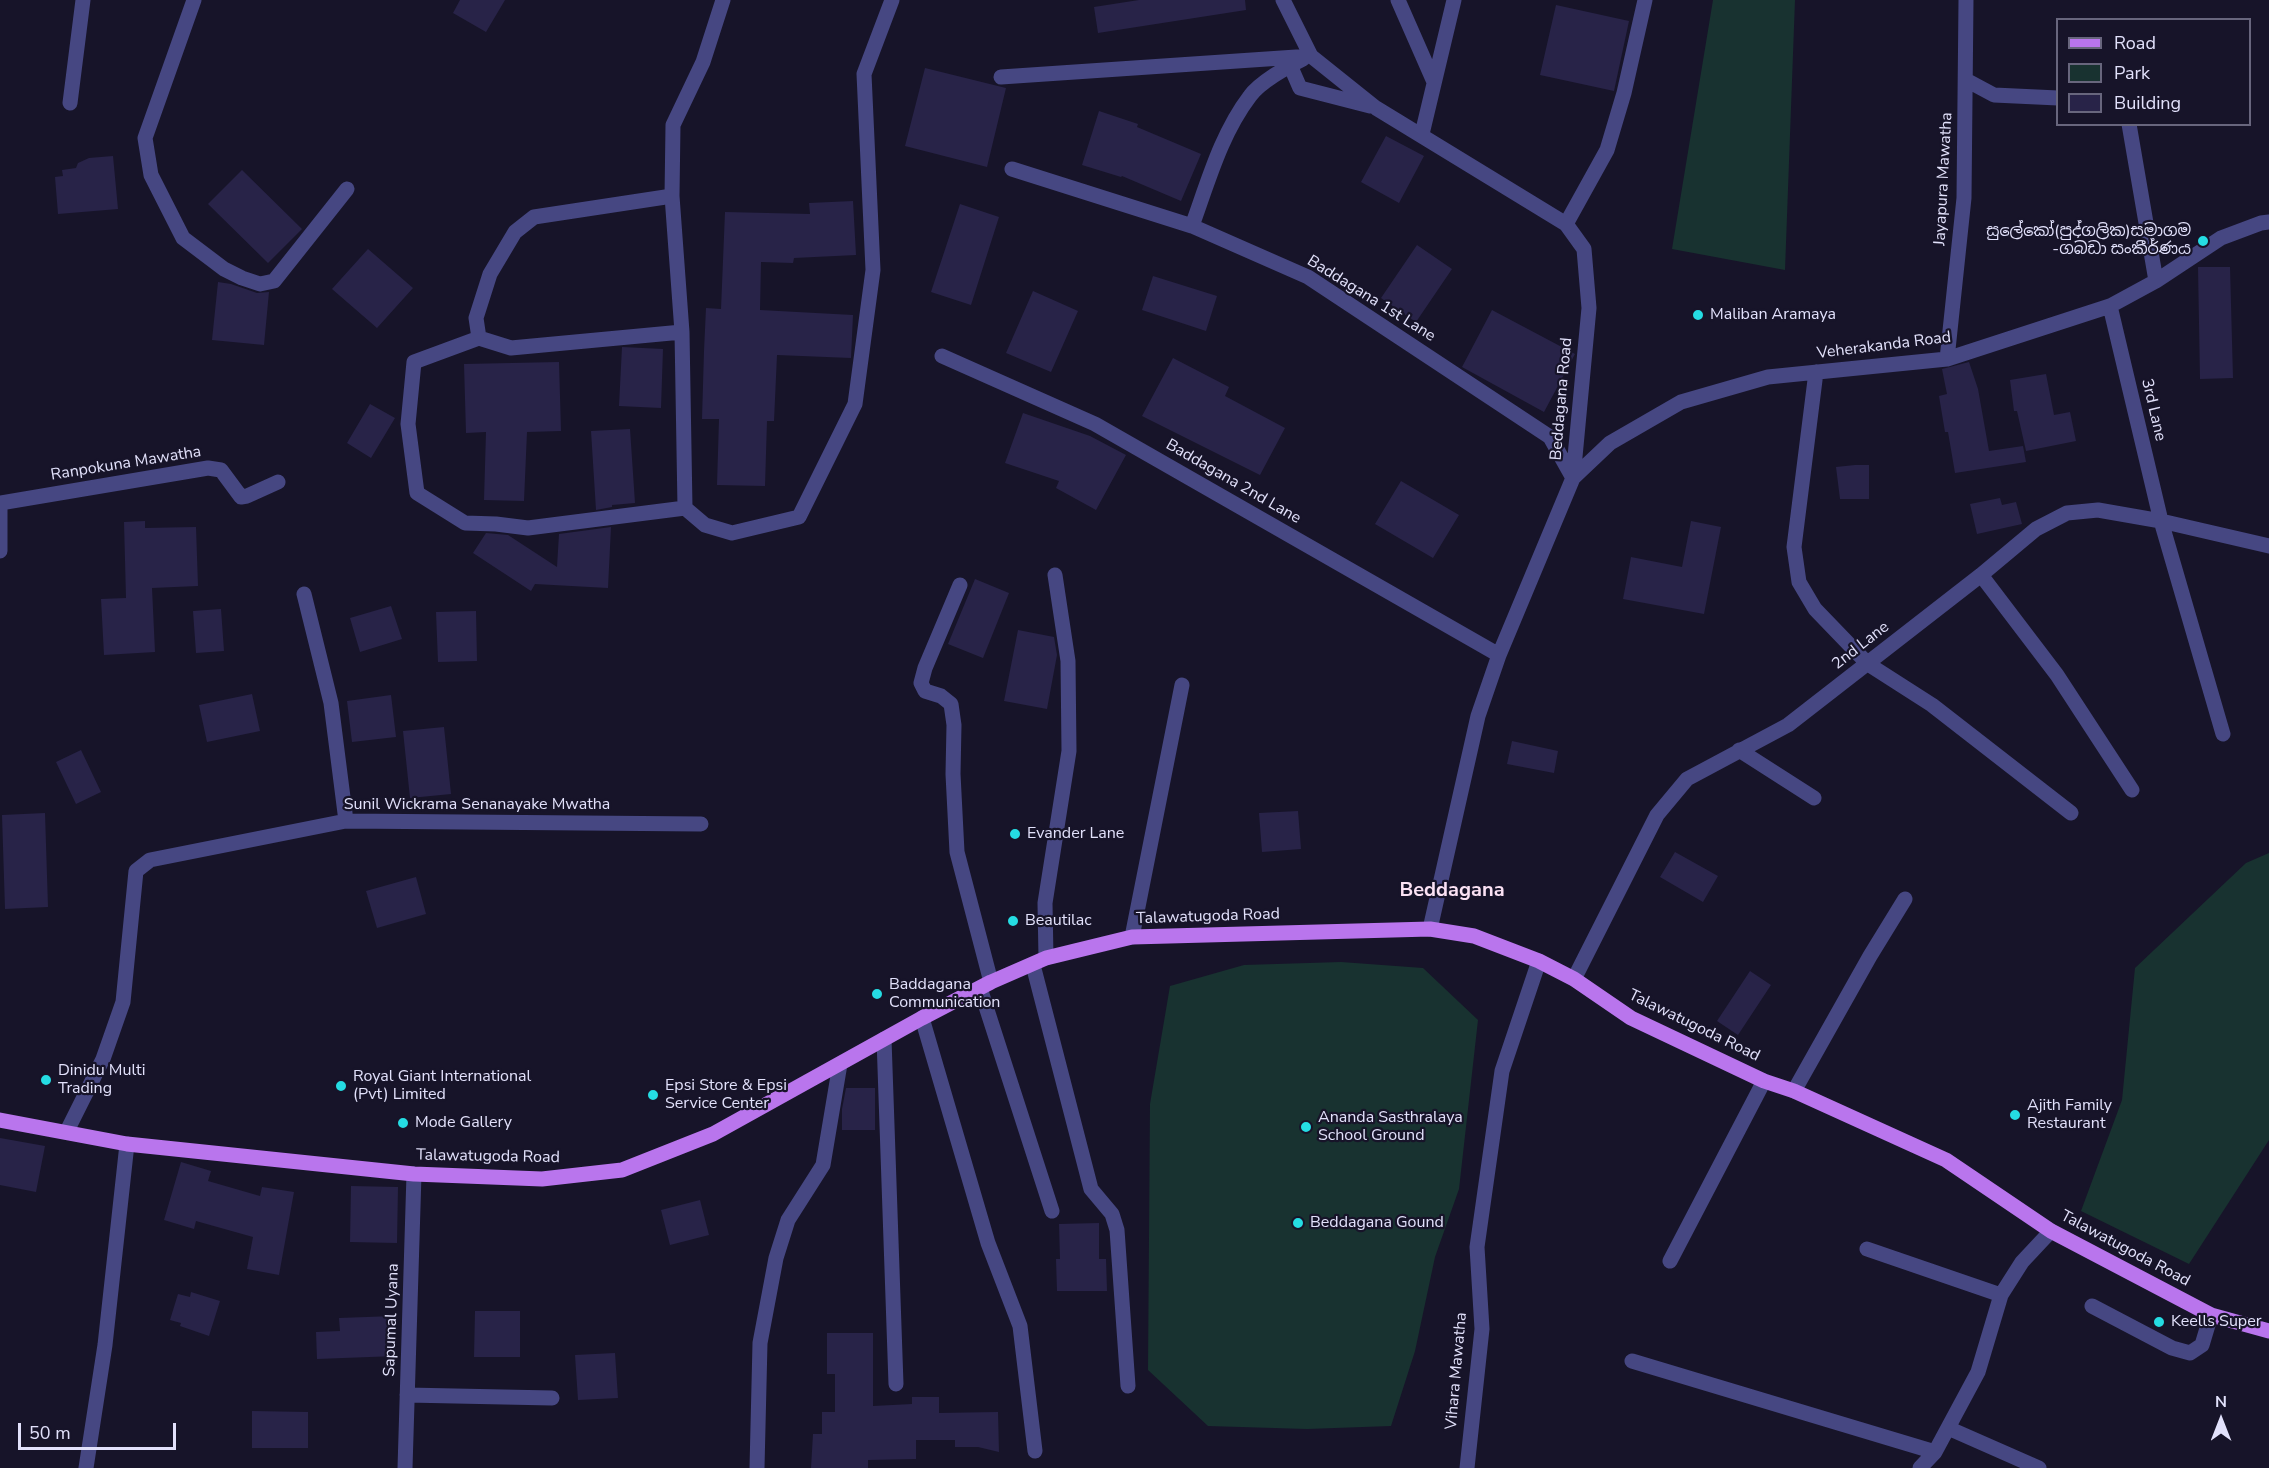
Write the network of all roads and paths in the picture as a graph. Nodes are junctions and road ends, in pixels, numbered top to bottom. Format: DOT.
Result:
graph roads {
  1 [pos="83,0"];
  2 [pos="194,0"];
  3 [pos="723,0"];
  4 [pos="892,0"];
  5 [pos="1283,0"];
  6 [pos="1398,0"];
  7 [pos="1454,0"];
  8 [pos="1645,0"];
  9 [pos="1966,0"];
  10 [pos="1311,56"];
  11 [pos="1290,65"];
  12 [pos="1001,77"];
  13 [pos="1966,80"];
  14 [pos="1434,82"];
  15 [pos="2056,98"];
  16 [pos="70,103"];
  17 [pos="1376,108"];
  18 [pos="2128,126"];
  19 [pos="1422,135"];
  20 [pos="1012,169"];
  21 [pos="347,189"];
  22 [pos="672,196"];
  23 [pos="2269,222"];
  24 [pos="1566,224"];
  25 [pos="1192,226"];
  26 [pos="2156,280"];
  27 [pos="2110,306"];
  28 [pos="682,332"];
  29 [pos="479,338"];
  30 [pos="942,356"];
  31 [pos="1947,359"];
  32 [pos="1816,372"];
  33 [pos="1573,478"];
  34 [pos="278,482"];
  35 [pos="0,503"];
  36 [pos="686,508"];
  37 [pos="2161,521"];
  38 [pos="2269,546"];
  39 [pos="0,551"];
  40 [pos="1055,575"];
  41 [pos="1981,575"];
  42 [pos="960,585"];
  43 [pos="304,594"];
  44 [pos="1499,655"];
  45 [pos="1868,664"];
  46 [pos="1182,685"];
  47 [pos="2223,734"];
  48 [pos="1739,750"];
  49 [pos="2132,790"];
  50 [pos="1814,798"];
  51 [pos="2071,813"];
  52 [pos="346,822"];
  53 [pos="701,824"];
  54 [pos="1905,899"];
  55 [pos="1430,929"];
  56 [pos="1132,937"];
  57 [pos="1539,961"];
  58 [pos="1039,962"];
  59 [pos="1574,979"];
  60 [pos="985,985"];
  61 [pos="922,1018"];
  62 [pos="884,1039"];
  63 [pos="840,1064"];
  64 [pos="1764,1081"];
  65 [pos="1794,1091"];
  66 [pos="0,1120"];
  67 [pos="67,1131"];
  68 [pos="127,1144"];
  69 [pos="414,1174"];
  70 [pos="1052,1211"];
  71 [pos="2051,1231"];
  72 [pos="1867,1249"];
  73 [pos="1670,1261"];
  74 [pos="2001,1295"];
  75 [pos="2092,1306"];
  76 [pos="2211,1315"];
  77 [pos="2269,1331"];
  78 [pos="1632,1361"];
  79 [pos="896,1384"];
  80 [pos="1128,1386"];
  81 [pos="407,1395"];
  82 [pos="552,1398"];
  83 [pos="1948,1428"];
  84 [pos="1035,1450"];
  85 [pos="1935,1452"];
  86 [pos="86,1468"];
  87 [pos="405,1468"];
  88 [pos="757,1468"];
  89 [pos="1467,1468"];
  90 [pos="1920,1468"];
  91 [pos="2039,1468"];
  1 -- 16 [label="street"];
  2 -- 21 [label="street"];
  3 -- 22 [label="street"];
  4 -- 36 [label="street"];
  5 -- 10 [label="street, Beddagana Road"];
  6 -- 14 [label="street"];
  7 -- 14 [label="street"];
  8 -- 24 [label="street"];
  9 -- 13 [label="street, Jayapura Mawatha"];
  10 -- 11 [label="street"];
  10 -- 12 [label="street"];
  10 -- 17 [label="street, Beddagana Road"];
  11 -- 17 [label="street"];
  11 -- 25 [label="street"];
  13 -- 15 [label="street"];
  13 -- 31 [label="street, Jayapura Mawatha"];
  14 -- 19 [label="street"];
  17 -- 19 [label="street, Beddagana Road"];
  18 -- 26 [label="street"];
  19 -- 24 [label="street, Beddagana Road"];
  20 -- 25 [label="street, Baddagana 1st Lane"];
  22 -- 28 [label="street"];
  22 -- 29 [label="street"];
  23 -- 26 [label="street, Veherakanda Road"];
  24 -- 33 [label="street, Beddagana Road"];
  25 -- 33 [label="street, Baddagana 1st Lane"];
  26 -- 27 [label="street, Veherakanda Road"];
  27 -- 31 [label="street, Veherakanda Road"];
  27 -- 37 [label="street, 3rd Lane"];
  28 -- 29 [label="street"];
  28 -- 36 [label="street"];
  29 -- 36 [label="street"];
  30 -- 44 [label="street, Baddagana 2nd Lane"];
  31 -- 32 [label="street, Veherakanda Road"];
  32 -- 33 [label="street, Veherakanda Road"];
  32 -- 45 [label="street"];
  33 -- 44 [label="street, Beddagana Road"];
  34 -- 35 [label="street, Ranpokuna Mawatha"];
  35 -- 39 [label="street"];
  37 -- 38 [label="street, 2nd Lane"];
  37 -- 41 [label="street, 2nd Lane"];
  37 -- 47 [label="street, 3rd Lane"];
  40 -- 58 [label="street"];
  41 -- 45 [label="street, 2nd Lane"];
  41 -- 49 [label="street"];
  42 -- 60 [label="street"];
  43 -- 52 [label="street"];
  44 -- 55 [label="street, Beddagana Road"];
  45 -- 48 [label="street, 2nd Lane"];
  45 -- 51 [label="street"];
  46 -- 56 [label="street"];
  48 -- 50 [label="street"];
  48 -- 59 [label="street, 2nd Lane"];
  52 -- 53 [label="street, Sunil Wickrama Senanayake Mwatha"];
  52 -- 67 [label="street, Sunil Wickrama Senanayake Mwatha"];
  54 -- 65 [label="street"];
  55 -- 56 [label="main road, Talawatugoda Road"];
  55 -- 57 [label="main road, Talawatugoda Road"];
  56 -- 58 [label="main road, Talawatugoda Road"];
  57 -- 59 [label="main road, Talawatugoda Road"];
  57 -- 89 [label="street, Vihara Mawatha"];
  58 -- 60 [label="main road, Talawatugoda Road"];
  58 -- 80 [label="street"];
  59 -- 64 [label="main road, Talawatugoda Road"];
  60 -- 61 [label="main road, Talawatugoda Road"];
  60 -- 70 [label="street"];
  61 -- 62 [label="main road, Talawatugoda Road"];
  61 -- 84 [label="street"];
  62 -- 63 [label="main road, Talawatugoda Road"];
  62 -- 79 [label="street"];
  63 -- 69 [label="main road, Talawatugoda Road"];
  63 -- 88 [label="street"];
  64 -- 65 [label="main road, Talawatugoda Road"];
  64 -- 73 [label="street"];
  65 -- 71 [label="main road, Talawatugoda Road"];
  66 -- 67 [label="main road, Talawatugoda Road"];
  67 -- 68 [label="main road, Talawatugoda Road"];
  68 -- 69 [label="main road, Talawatugoda Road"];
  68 -- 86 [label="street"];
  69 -- 81 [label="street, Sapumal Uyana"];
  71 -- 74 [label="street"];
  71 -- 76 [label="main road, Talawatugoda Road"];
  72 -- 74 [label="street"];
  74 -- 83 [label="street"];
  75 -- 76 [label="street"];
  76 -- 77 [label="main road, Talawatugoda Road"];
  78 -- 85 [label="street"];
  81 -- 82 [label="street"];
  81 -- 87 [label="street, Sapumal Uyana"];
  83 -- 85 [label="street"];
  83 -- 91 [label="street"];
  85 -- 90 [label="street"];
}
